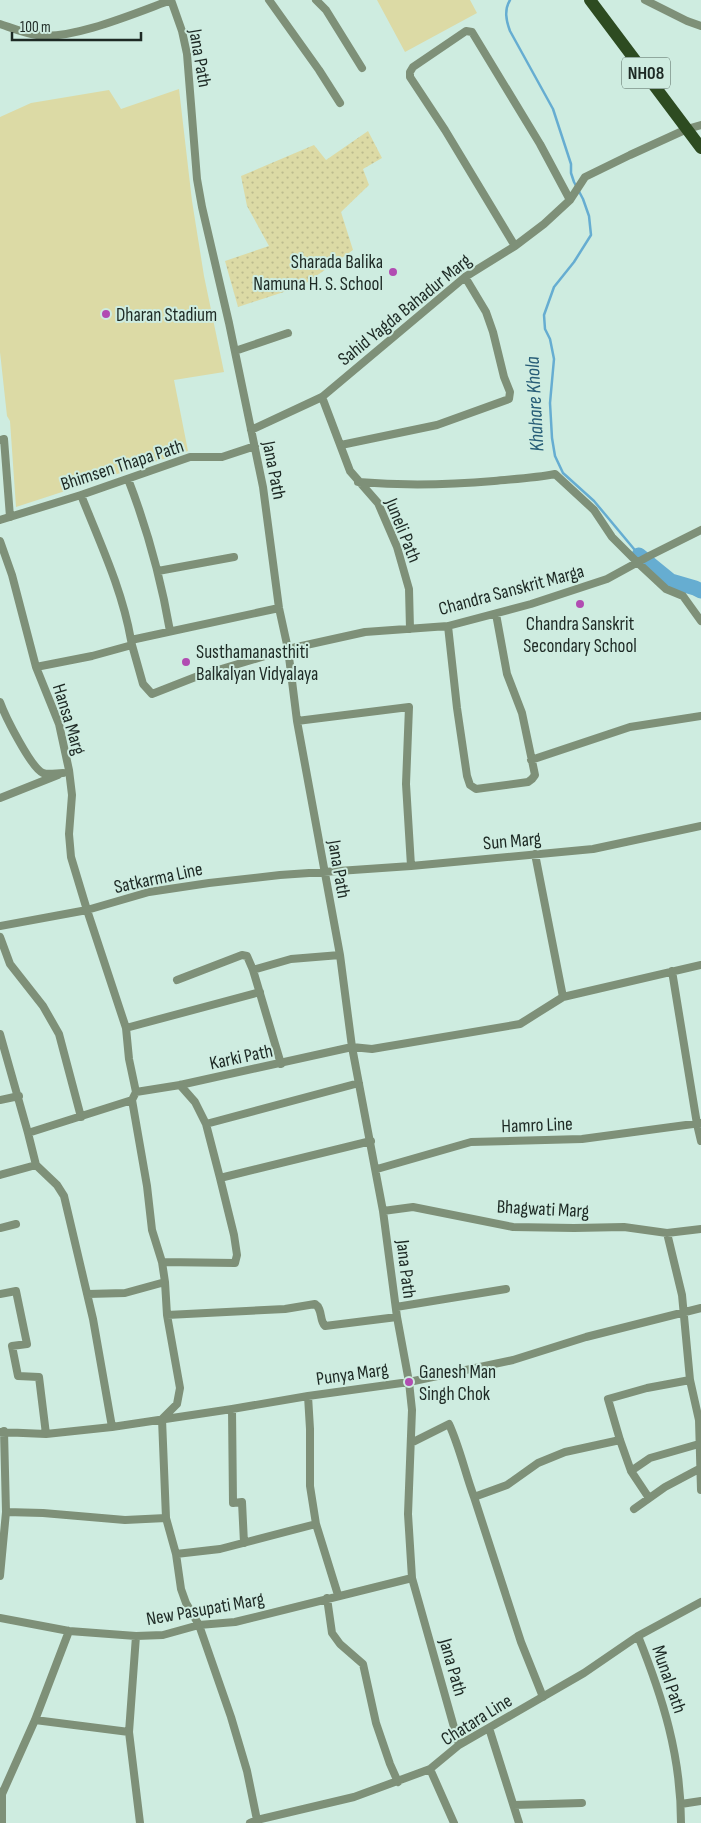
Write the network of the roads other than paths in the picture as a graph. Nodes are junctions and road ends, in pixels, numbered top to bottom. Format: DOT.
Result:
graph roads {
  1 [pos="171,0"];
  2 [pos="269,0"];
  3 [pos="316,0"];
  4 [pos="590,0"];
  5 [pos="650,1"];
  6 [pos="0,24"];
  7 [pos="701,26"];
  8 [pos="362,68"];
  9 [pos="340,103"];
  10 [pos="701,125"];
  11 [pos="687,129"];
  12 [pos="701,148"];
  13 [pos="571,198"];
  14 [pos="515,246"];
  15 [pos="465,277"];
  16 [pos="288,333"];
  17 [pos="235,351"];
  18 [pos="322,396"];
  19 [pos="251,430"];
  20 [pos="0,440"];
  21 [pos="341,445"];
  22 [pos="255,446"];
  23 [pos="128,479"];
  24 [pos="358,482"];
  25 [pos="81,495"];
  26 [pos="10,517"];
  27 [pos="0,520"];
  28 [pos="701,530"];
  29 [pos="0,541"];
  30 [pos="234,557"];
  31 [pos="637,562"];
  32 [pos="158,571"];
  33 [pos="279,608"];
  34 [pos="496,614"];
  35 [pos="701,621"];
  36 [pos="448,626"];
  37 [pos="410,630"];
  38 [pos="170,631"];
  39 [pos="132,642"];
  40 [pos="288,649"];
  41 [pos="36,667"];
  42 [pos="0,702"];
  43 [pos="701,716"];
  44 [pos="2,717"];
  45 [pos="297,722"];
  46 [pos="531,760"];
  47 [pos="66,771"];
  48 [pos="0,798"];
  49 [pos="701,826"];
  50 [pos="535,854"];
  51 [pos="410,866"];
  52 [pos="324,872"];
  53 [pos="87,910"];
  54 [pos="0,926"];
  55 [pos="0,938"];
  56 [pos="340,955"];
  57 [pos="701,965"];
  58 [pos="253,970"];
  59 [pos="672,971"];
  60 [pos="177,980"];
  61 [pos="260,992"];
  62 [pos="563,997"];
  63 [pos="126,1028"];
  64 [pos="0,1034"];
  65 [pos="352,1047"];
  66 [pos="281,1064"];
  67 [pos="359,1083"];
  68 [pos="180,1086"];
  69 [pos="136,1092"];
  70 [pos="18,1096"];
  71 [pos="0,1100"];
  72 [pos="132,1100"];
  73 [pos="82,1117"];
  74 [pos="206,1124"];
  75 [pos="699,1124"];
  76 [pos="28,1133"];
  77 [pos="371,1141"];
  78 [pos="701,1141"];
  79 [pos="36,1165"];
  80 [pos="376,1169"];
  81 [pos="0,1175"];
  82 [pos="220,1178"];
  83 [pos="383,1211"];
  84 [pos="16,1224"];
  85 [pos="0,1228"];
  86 [pos="701,1229"];
  87 [pos="667,1233"];
  88 [pos="162,1262"];
  89 [pos="165,1282"];
  90 [pos="506,1289"];
  91 [pos="0,1294"];
  92 [pos="88,1294"];
  93 [pos="396,1307"];
  94 [pos="701,1308"];
  95 [pos="683,1313"];
  96 [pos="167,1315"];
  97 [pos="397,1318"];
  98 [pos="690,1380"];
  99 [pos="409,1382"];
  100 [pos="308,1396"];
  101 [pos="232,1409"];
  102 [pos="162,1419"];
  103 [pos="112,1427"];
  104 [pos="2,1431"];
  105 [pos="46,1434"];
  106 [pos="620,1440"];
  107 [pos="410,1444"];
  108 [pos="699,1444"];
  109 [pos="699,1470"];
  110 [pos="631,1471"];
  111 [pos="701,1490"];
  112 [pos="474,1497"];
  113 [pos="649,1498"];
  114 [pos="634,1509"];
  115 [pos="6,1512"];
  116 [pos="166,1518"];
  117 [pos="316,1524"];
  118 [pos="244,1543"];
  119 [pos="176,1554"];
  120 [pos="0,1576"];
  121 [pos="412,1578"];
  122 [pos="338,1595"];
  123 [pos="327,1598"];
  124 [pos="701,1602"];
  125 [pos="0,1618"];
  126 [pos="199,1626"];
  127 [pos="69,1631"];
  128 [pos="136,1636"];
  129 [pos="638,1636"];
  130 [pos="543,1697"];
  131 [pos="35,1720"];
  132 [pos="489,1728"];
  133 [pos="129,1732"];
  134 [pos="459,1745"];
  135 [pos="430,1769"];
  136 [pos="398,1782"];
  137 [pos="1,1793"];
  138 [pos="701,1801"];
  139 [pos="582,1803"];
  140 [pos="681,1804"];
  141 [pos="514,1805"];
  142 [pos="254,1821"];
  143 [pos="2,1823"];
  144 [pos="140,1823"];
  145 [pos="454,1823"];
  146 [pos="519,1823"];
  147 [pos="681,1823"];
  1 -- 6 [label="street"];
  1 -- 17 [label="street, Jana Path"];
  2 -- 9 [label="street"];
  3 -- 8 [label="street"];
  4 -- 11 [label="main road, NH08"];
  5 -- 7 [label="street"];
  10 -- 11 [label="street"];
  11 -- 12 [label="main road, NH08"];
  11 -- 13 [label="street"];
  13 -- 14 [label="street, Sahid Yagda Bahadur Marg"];
  13 -- 14 [label="street"];
  14 -- 15 [label="street, Sahid Yagda Bahadur Marg"];
  15 -- 18 [label="street, Sahid Yagda Bahadur Marg"];
  15 -- 21 [label="street"];
  16 -- 17 [label="street"];
  17 -- 19 [label="street, Jana Path"];
  18 -- 19 [label="street, Sahid Yagda Bahadur Marg"];
  18 -- 21 [label="street, Juneli Path"];
  19 -- 22 [label="street, Jana Path"];
  20 -- 26 [label="street"];
  21 -- 24 [label="street, Juneli Path"];
  22 -- 23 [label="street, Bhimsen Thapa Path"];
  22 -- 33 [label="street, Jana Path"];
  23 -- 25 [label="street, Bhimsen Thapa Path"];
  23 -- 32 [label="street"];
  24 -- 31 [label="street"];
  24 -- 37 [label="street, Juneli Path"];
  25 -- 26 [label="street, Bhimsen Thapa Path"];
  25 -- 39 [label="street"];
  26 -- 27 [label="street, Bhimsen Thapa Path"];
  28 -- 31 [label="street, Chandra Sanskrit Marga"];
  29 -- 41 [label="street, Hansa Marg"];
  30 -- 32 [label="street"];
  31 -- 34 [label="street, Chandra Sanskrit Marga"];
  31 -- 35 [label="street"];
  32 -- 38 [label="street"];
  33 -- 38 [label="street"];
  33 -- 40 [label="street, Jana Path"];
  34 -- 36 [label="street, Chandra Sanskrit Marga"];
  34 -- 46 [label="street"];
  36 -- 37 [label="street, Chandra Sanskrit Marga"];
  36 -- 46 [label="street"];
  37 -- 40 [label="street, Chandra Sanskrit Marga"];
  38 -- 39 [label="street"];
  39 -- 40 [label="street, Chandra Sanskrit Marga"];
  39 -- 41 [label="street"];
  40 -- 45 [label="street, Jana Path"];
  41 -- 47 [label="street, Hansa Marg"];
  42 -- 44 [label="street"];
  43 -- 46 [label="street"];
  44 -- 47 [label="street"];
  45 -- 51 [label="street"];
  45 -- 52 [label="street, Jana Path"];
  47 -- 48 [label="street"];
  47 -- 53 [label="street, Hansa Marg"];
  49 -- 50 [label="street, Sun Marg"];
  50 -- 51 [label="street, Sun Marg"];
  50 -- 62 [label="street"];
  51 -- 52 [label="street, Sun Marg"];
  52 -- 53 [label="street, Satkarma Line"];
  52 -- 56 [label="street, Jana Path"];
  53 -- 54 [label="street, Satkarma Line"];
  53 -- 63 [label="street, Hansa Marg"];
  55 -- 73 [label="street"];
  56 -- 58 [label="street"];
  56 -- 65 [label="street, Jana Path"];
  57 -- 59 [label="street, Karki Path"];
  58 -- 60 [label="street"];
  58 -- 61 [label="street"];
  59 -- 62 [label="street, Karki Path"];
  59 -- 75 [label="street"];
  61 -- 63 [label="street"];
  61 -- 66 [label="street"];
  62 -- 65 [label="street, Karki Path"];
  63 -- 69 [label="street, Hansa Marg"];
  64 -- 70 [label="street"];
  65 -- 66 [label="street, Karki Path"];
  65 -- 67 [label="street, Jana Path"];
  66 -- 68 [label="street, Karki Path"];
  67 -- 74 [label="street"];
  67 -- 77 [label="street, Jana Path"];
  68 -- 69 [label="street, Karki Path"];
  68 -- 74 [label="street"];
  69 -- 72 [label="street"];
  70 -- 71 [label="street"];
  70 -- 76 [label="street"];
  72 -- 73 [label="street"];
  72 -- 88 [label="street"];
  73 -- 76 [label="street"];
  74 -- 82 [label="street"];
  75 -- 78 [label="street"];
  75 -- 80 [label="street, Hamro Line"];
  76 -- 79 [label="street"];
  77 -- 80 [label="street, Jana Path"];
  77 -- 82 [label="street"];
  79 -- 81 [label="street"];
  79 -- 92 [label="street"];
  80 -- 83 [label="street, Jana Path"];
  82 -- 88 [label="street"];
  83 -- 87 [label="street, Bhagwati Marg"];
  83 -- 93 [label="street, Jana Path"];
  84 -- 85 [label="street"];
  86 -- 87 [label="street, Bhagwati Marg"];
  87 -- 95 [label="street"];
  88 -- 89 [label="street"];
  89 -- 92 [label="street"];
  89 -- 96 [label="street"];
  90 -- 93 [label="street"];
  91 -- 105 [label="street"];
  92 -- 103 [label="street"];
  93 -- 97 [label="street, Jana Path"];
  94 -- 95 [label="street, Punya Marg"];
  95 -- 98 [label="street"];
  95 -- 99 [label="street, Punya Marg"];
  96 -- 97 [label="street"];
  96 -- 102 [label="street"];
  97 -- 99 [label="street, Jana Path"];
  98 -- 106 [label="street"];
  98 -- 108 [label="street"];
  99 -- 100 [label="street, Punya Marg"];
  99 -- 107 [label="street, Jana Path"];
  100 -- 101 [label="street, Punya Marg"];
  100 -- 117 [label="street"];
  101 -- 102 [label="street, Punya Marg"];
  101 -- 118 [label="street"];
  102 -- 103 [label="street, Punya Marg"];
  102 -- 116 [label="street"];
  103 -- 105 [label="street, Punya Marg"];
  104 -- 105 [label="street, Punya Marg"];
  104 -- 115 [label="street"];
  106 -- 110 [label="street"];
  106 -- 112 [label="street"];
  107 -- 112 [label="street"];
  107 -- 121 [label="street, Jana Path"];
  108 -- 109 [label="street"];
  108 -- 110 [label="street"];
  109 -- 111 [label="street"];
  109 -- 113 [label="street"];
  110 -- 113 [label="street"];
  112 -- 130 [label="street"];
  113 -- 114 [label="street"];
  115 -- 116 [label="street"];
  115 -- 120 [label="street"];
  116 -- 119 [label="street"];
  117 -- 118 [label="street"];
  117 -- 122 [label="street"];
  118 -- 119 [label="street"];
  119 -- 126 [label="street"];
  121 -- 122 [label="street, New Pasupati Marg"];
  121 -- 134 [label="street, Jana Path"];
  122 -- 123 [label="street, New Pasupati Marg"];
  123 -- 126 [label="street, New Pasupati Marg"];
  123 -- 136 [label="street"];
  124 -- 129 [label="street, Chatara Line"];
  125 -- 127 [label="street, New Pasupati Marg"];
  126 -- 128 [label="street, New Pasupati Marg"];
  126 -- 142 [label="street"];
  127 -- 128 [label="street, New Pasupati Marg"];
  127 -- 131 [label="street"];
  128 -- 133 [label="street"];
  129 -- 130 [label="street, Chatara Line"];
  129 -- 140 [label="street, Munal Path"];
  130 -- 132 [label="street, Chatara Line"];
  131 -- 133 [label="street"];
  131 -- 137 [label="street"];
  132 -- 134 [label="street, Chatara Line"];
  132 -- 141 [label="street"];
  133 -- 144 [label="street"];
  134 -- 135 [label="street, Chatara Line"];
  135 -- 136 [label="street, Chatara Line"];
  135 -- 145 [label="street"];
  136 -- 142 [label="street, Chatara Line"];
  137 -- 143 [label="street"];
  138 -- 140 [label="street"];
  139 -- 141 [label="street"];
  140 -- 147 [label="street, Munal Path"];
  141 -- 146 [label="street"];
}
